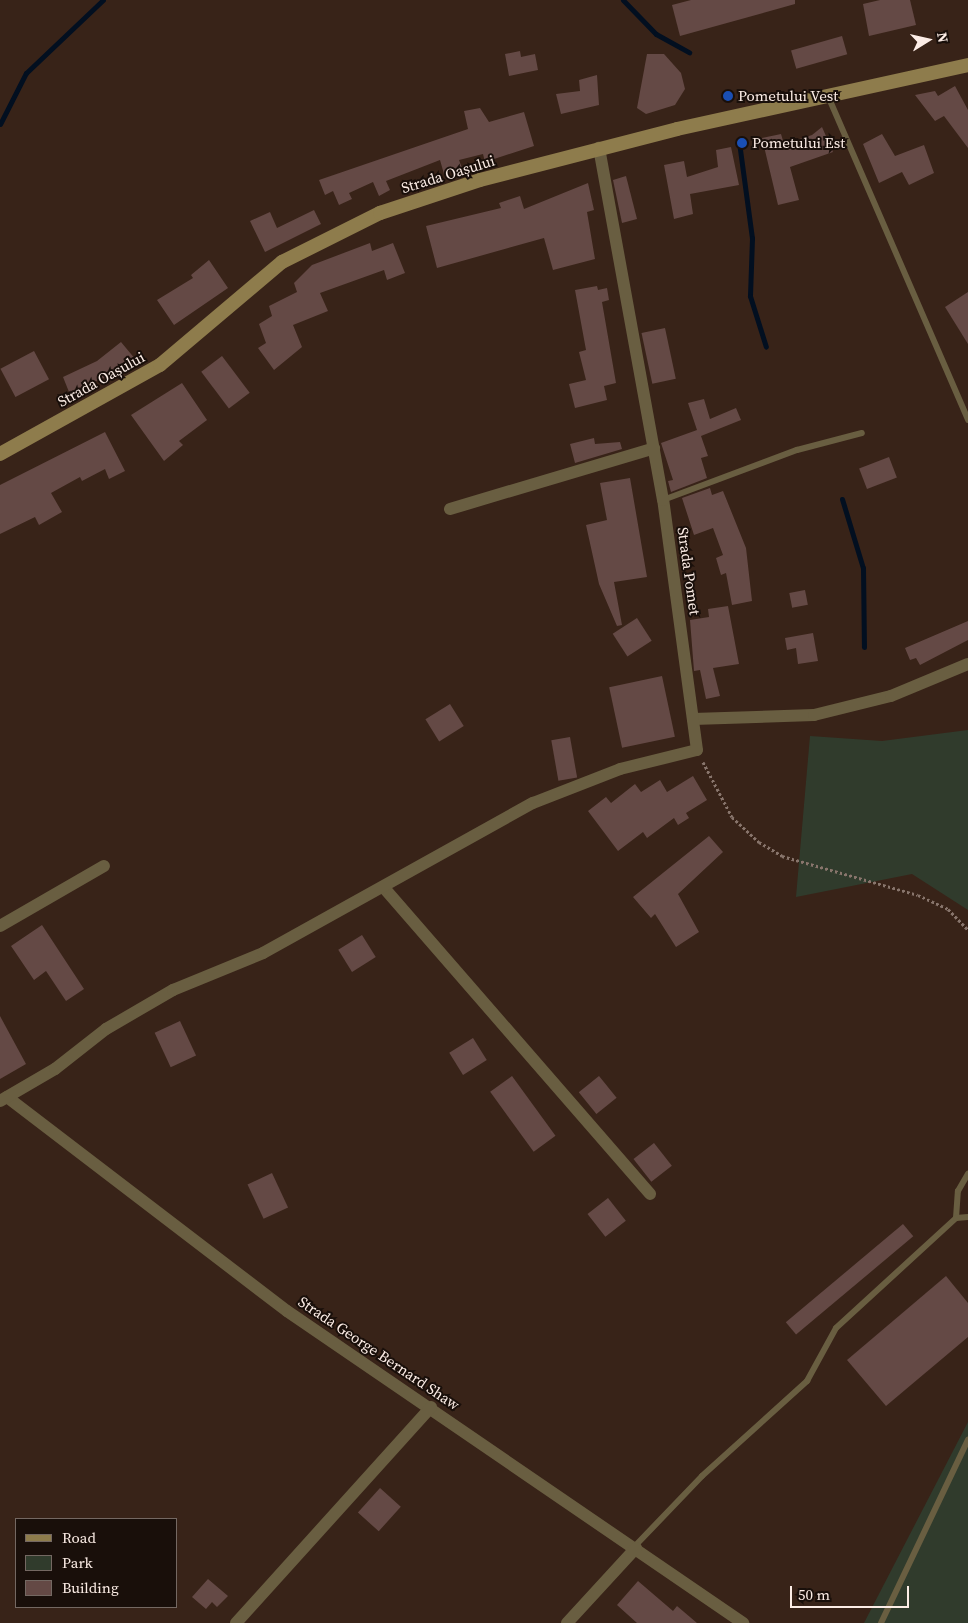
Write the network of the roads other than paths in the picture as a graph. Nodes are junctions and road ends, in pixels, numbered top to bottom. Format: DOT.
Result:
graph roads {
  1 [pos="968,65"];
  2 [pos="827,95"];
  3 [pos="599,148"];
  4 [pos="968,420"];
  5 [pos="862,434"];
  6 [pos="654,448"];
  7 [pos="0,454"];
  8 [pos="663,500"];
  9 [pos="450,509"];
  10 [pos="968,664"];
  11 [pos="693,719"];
  12 [pos="104,866"];
  13 [pos="385,889"];
  14 [pos="0,926"];
  15 [pos="4,1099"];
  16 [pos="968,1174"];
  17 [pos="650,1194"];
  18 [pos="968,1217"];
  19 [pos="956,1218"];
  20 [pos="431,1407"];
  21 [pos="968,1440"];
  22 [pos="635,1547"];
  23 [pos="236,1623"];
  24 [pos="567,1623"];
  25 [pos="743,1623"];
  26 [pos="881,1623"];
  1 -- 2 [label="main road, Strada Oașului"];
  2 -- 3 [label="main road, Strada Oașului"];
  2 -- 4 [label="lane"];
  3 -- 6 [label="street, Strada Pomet"];
  3 -- 7 [label="main road, Strada Oașului"];
  5 -- 8 [label="lane"];
  6 -- 8 [label="street, Strada Pomet"];
  6 -- 9 [label="street"];
  8 -- 11 [label="street, Strada Pomet"];
  10 -- 11 [label="street"];
  11 -- 13 [label="street, Strada Pomet"];
  12 -- 14 [label="street"];
  13 -- 15 [label="street"];
  13 -- 17 [label="street"];
  15 -- 20 [label="street, Strada George Bernard Shaw"];
  16 -- 19 [label="lane"];
  18 -- 19 [label="lane"];
  19 -- 22 [label="lane"];
  20 -- 22 [label="street, Strada George Bernard Shaw"];
  20 -- 23 [label="street"];
  21 -- 26 [label="lane"];
  22 -- 24 [label="street"];
  22 -- 25 [label="street, Strada George Bernard Shaw"];
}
